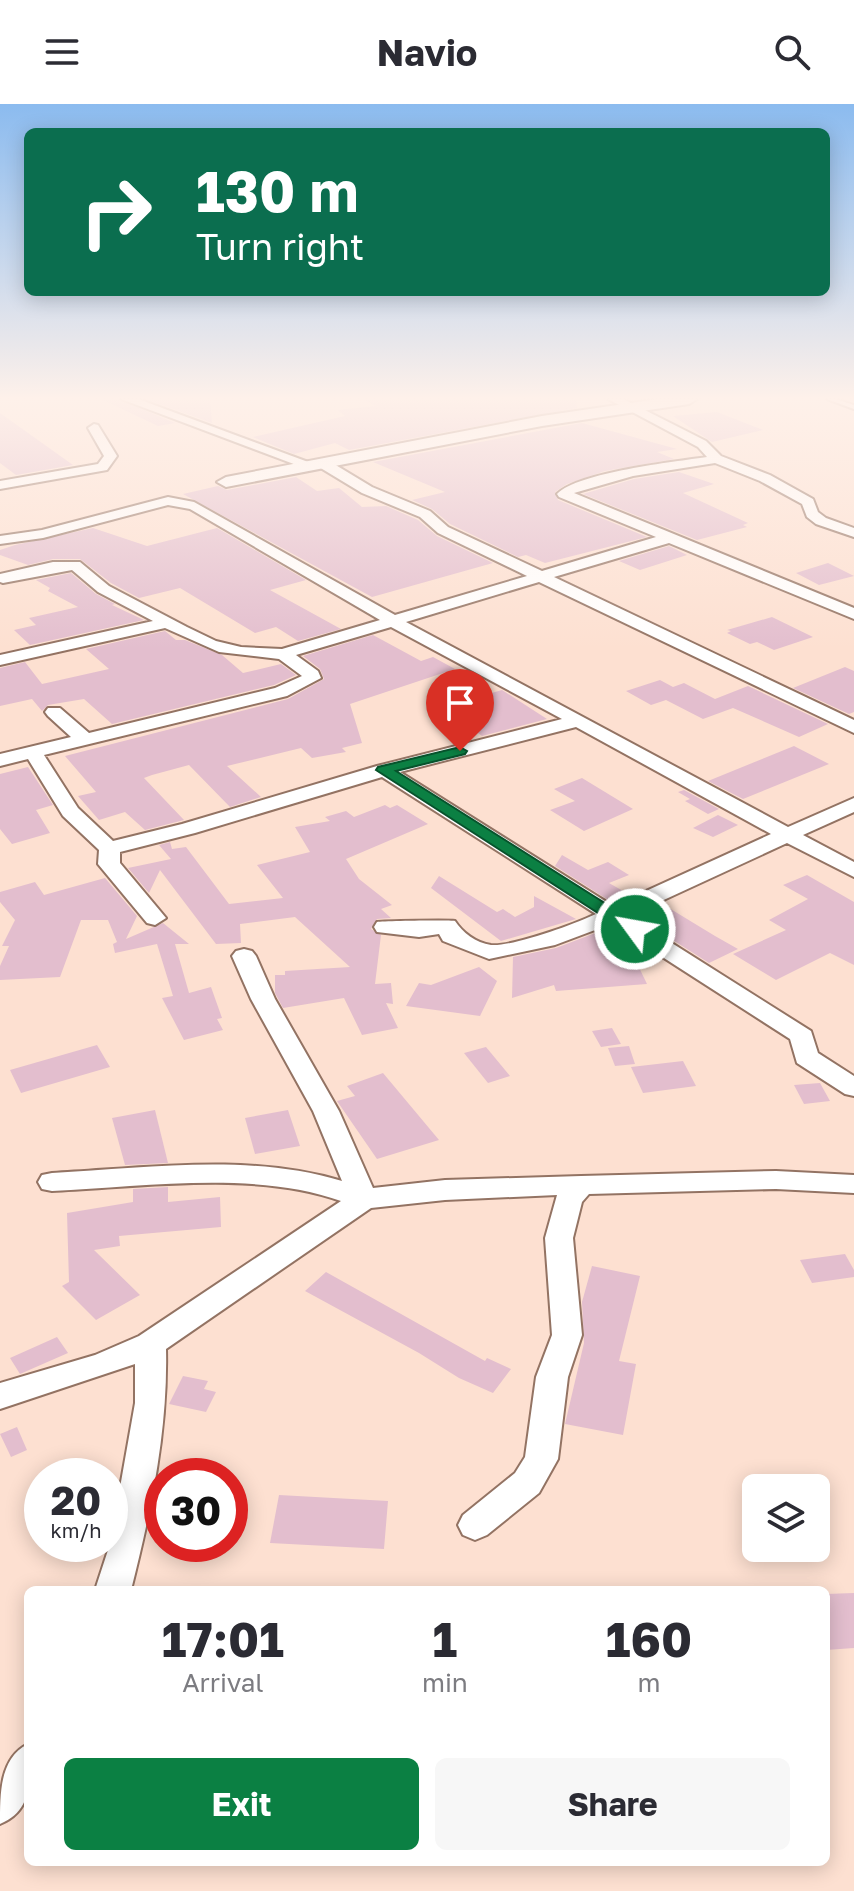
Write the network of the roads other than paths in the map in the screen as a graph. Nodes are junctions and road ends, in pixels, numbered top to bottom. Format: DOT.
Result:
graph roads {
  1 [pos="352,482"];
  2 [pos="597,482"];
  3 [pos="773,482"];
  4 [pos="854,533"];
  5 [pos="673,537"];
  6 [pos="0,540"];
  7 [pos="1,572"];
  8 [pos="543,575"];
  9 [pos="854,614"];
  10 [pos="393,621"];
  11 [pos="163,623"];
  12 [pos="283,654"];
  13 [pos="0,660"];
  14 [pos="54,712"];
  15 [pos="577,721"];
  16 [pos="854,727"];
  17 [pos="84,739"];
  18 [pos="38,750"];
  19 [pos="0,760"];
  20 [pos="384,770"];
  21 [pos="854,804"];
  22 [pos="788,834"];
  23 [pos="109,848"];
  24 [pos="854,871"];
  25 [pos="612,915"];
  26 [pos="155,918"];
  27 [pos="385,927"];
  28 [pos="244,956"];
  29 [pos="854,1088"];
  30 [pos="52,1182"];
  31 [pos="854,1184"];
  32 [pos="581,1185"];
  33 [pos="364,1199"];
  34 [pos="150,1344"];
  35 [pos="0,1396"];
  36 [pos="475,1525"];
  37 [pos="114,1586"];
  38 [pos="24,1769"];
  39 [pos="0,1804"];
  1 -- 8 [label="street"];
  2 -- 5 [label="street"];
  3 -- 4 [label="street"];
  5 -- 8 [label="street"];
  5 -- 9 [label="street"];
  6 -- 10 [label="street"];
  7 -- 11 [label="street"];
  8 -- 10 [label="street"];
  8 -- 16 [label="street"];
  10 -- 12 [label="street"];
  10 -- 15 [label="street"];
  11 -- 12 [label="street"];
  11 -- 13 [label="street"];
  12 -- 17 [label="street"];
  14 -- 17 [label="street"];
  15 -- 20 [label="street"];
  15 -- 22 [label="street"];
  17 -- 18 [label="street"];
  18 -- 19 [label="street"];
  18 -- 23 [label="street"];
  20 -- 23 [label="street"];
  20 -- 25 [label="street"];
  21 -- 22 [label="street"];
  22 -- 24 [label="street"];
  22 -- 25 [label="street"];
  23 -- 26 [label="street"];
  25 -- 27 [label="street"];
  25 -- 29 [label="street"];
  28 -- 33 [label="street"];
  30 -- 33 [label="street"];
  31 -- 32 [label="street"];
  32 -- 33 [label="street"];
  32 -- 36 [label="street"];
  33 -- 34 [label="street"];
  34 -- 35 [label="street"];
  34 -- 37 [label="street"];
  38 -- 39 [label="street"];
}
